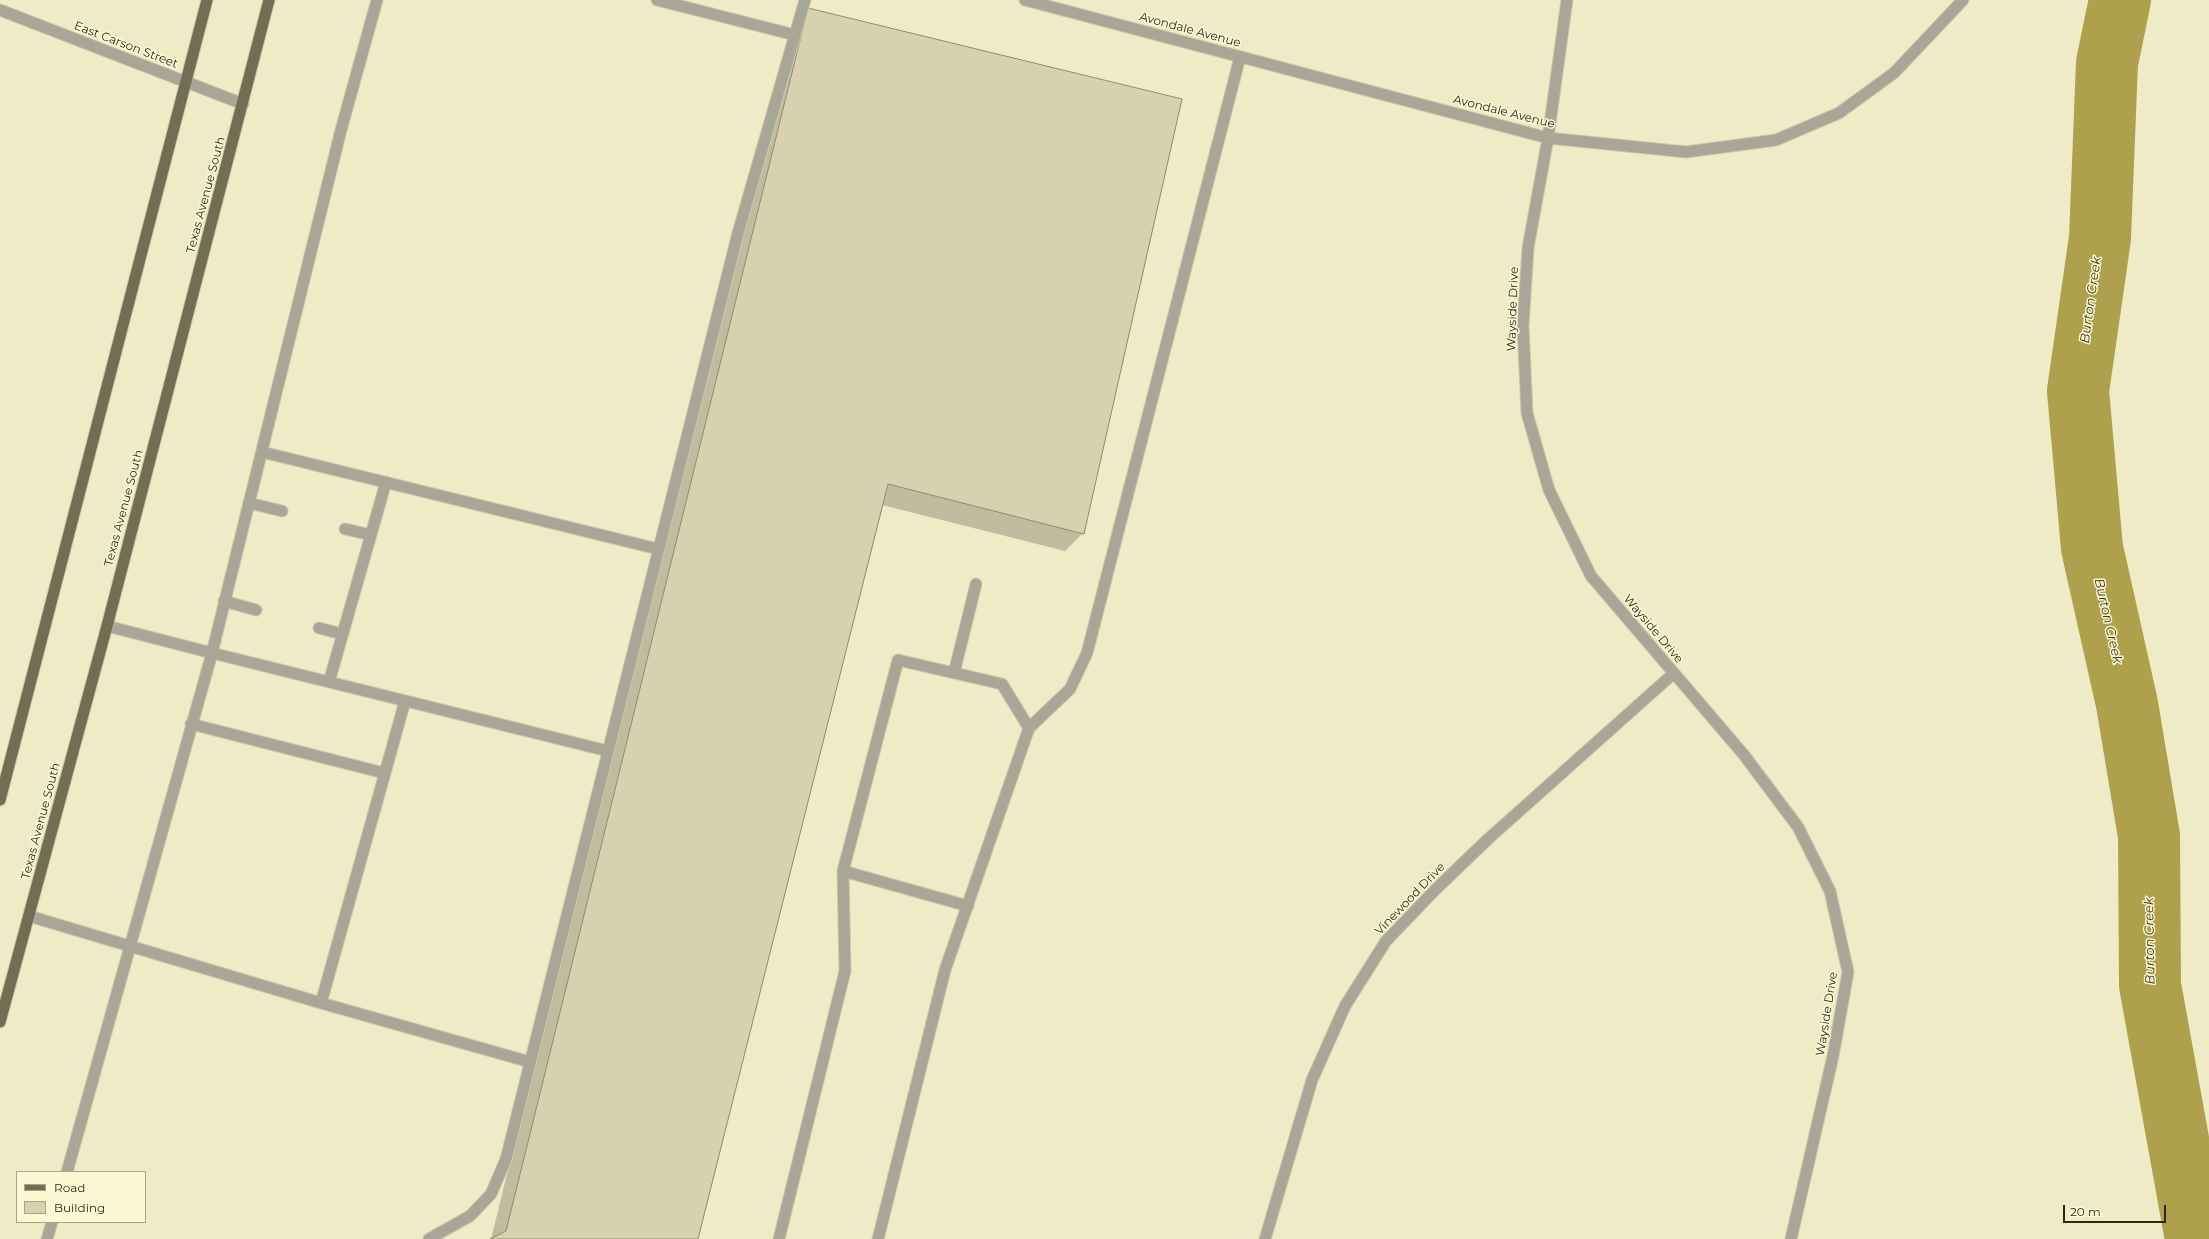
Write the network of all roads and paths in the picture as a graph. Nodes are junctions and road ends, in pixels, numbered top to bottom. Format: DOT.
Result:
graph roads {
  1 [pos="207,0"];
  2 [pos="269,0"];
  3 [pos="378,0"];
  4 [pos="657,0"];
  5 [pos="806,0"];
  6 [pos="1025,0"];
  7 [pos="1567,0"];
  8 [pos="1963,0"];
  9 [pos="0,10"];
  10 [pos="795,35"];
  11 [pos="1240,57"];
  12 [pos="185,82"];
  13 [pos="243,104"];
  14 [pos="1548,138"];
  15 [pos="262,452"];
  16 [pos="386,482"];
  17 [pos="249,503"];
  18 [pos="282,512"];
  19 [pos="345,528"];
  20 [pos="371,535"];
  21 [pos="658,549"];
  22 [pos="976,584"];
  23 [pos="224,601"];
  24 [pos="256,610"];
  25 [pos="107,626"];
  26 [pos="319,628"];
  27 [pos="342,634"];
  28 [pos="212,653"];
  29 [pos="954,673"];
  30 [pos="1674,674"];
  31 [pos="329,682"];
  32 [pos="405,701"];
  33 [pos="191,724"];
  34 [pos="1029,728"];
  35 [pos="608,751"];
  36 [pos="384,773"];
  37 [pos="0,800"];
  38 [pos="842,871"];
  39 [pos="968,906"];
  40 [pos="29,916"];
  41 [pos="129,946"];
  42 [pos="321,1003"];
  43 [pos="0,1022"];
  44 [pos="530,1062"];
  45 [pos="67,1171"];
  46 [pos="52,1223"];
  47 [pos="47,1239"];
  48 [pos="429,1239"];
  49 [pos="779,1239"];
  50 [pos="878,1239"];
  51 [pos="1265,1239"];
  52 [pos="1791,1239"];
  1 -- 12 [label="main road"];
  2 -- 13 [label="main road, Texas Avenue South"];
  3 -- 15 [label="street"];
  4 -- 10 [label="street"];
  5 -- 10 [label="street"];
  6 -- 11 [label="street, Avondale Avenue"];
  7 -- 14 [label="street, Wayside Drive"];
  8 -- 14 [label="street, Avondale Avenue"];
  9 -- 12 [label="street, East Carson Street"];
  10 -- 21 [label="street"];
  11 -- 14 [label="street, Avondale Avenue"];
  11 -- 34 [label="street"];
  12 -- 13 [label="street, East Carson Street"];
  12 -- 37 [label="main road"];
  13 -- 25 [label="main road, Texas Avenue South"];
  14 -- 30 [label="street, Wayside Drive"];
  15 -- 16 [label="street"];
  15 -- 17 [label="street"];
  16 -- 20 [label="street"];
  16 -- 21 [label="street"];
  17 -- 18 [label="street"];
  17 -- 23 [label="street"];
  19 -- 20 [label="street"];
  20 -- 27 [label="street"];
  21 -- 35 [label="street"];
  22 -- 29 [label="street"];
  23 -- 24 [label="street"];
  23 -- 28 [label="street"];
  25 -- 28 [label="street"];
  25 -- 40 [label="main road, Texas Avenue South"];
  26 -- 27 [label="street"];
  27 -- 31 [label="street"];
  28 -- 31 [label="street"];
  28 -- 33 [label="street"];
  29 -- 34 [label="street"];
  29 -- 38 [label="street"];
  30 -- 51 [label="street, Vinewood Drive"];
  30 -- 52 [label="street, Wayside Drive"];
  31 -- 32 [label="street"];
  32 -- 35 [label="street"];
  32 -- 36 [label="street"];
  33 -- 36 [label="street"];
  33 -- 41 [label="street"];
  34 -- 39 [label="street"];
  35 -- 44 [label="street"];
  36 -- 42 [label="street"];
  38 -- 39 [label="street"];
  38 -- 49 [label="street"];
  39 -- 50 [label="street"];
  40 -- 41 [label="street"];
  40 -- 43 [label="main road, Texas Avenue South"];
  41 -- 42 [label="street"];
  41 -- 45 [label="street"];
  42 -- 44 [label="street"];
  44 -- 48 [label="street"];
  46 -- 47 [label="street"];
}
